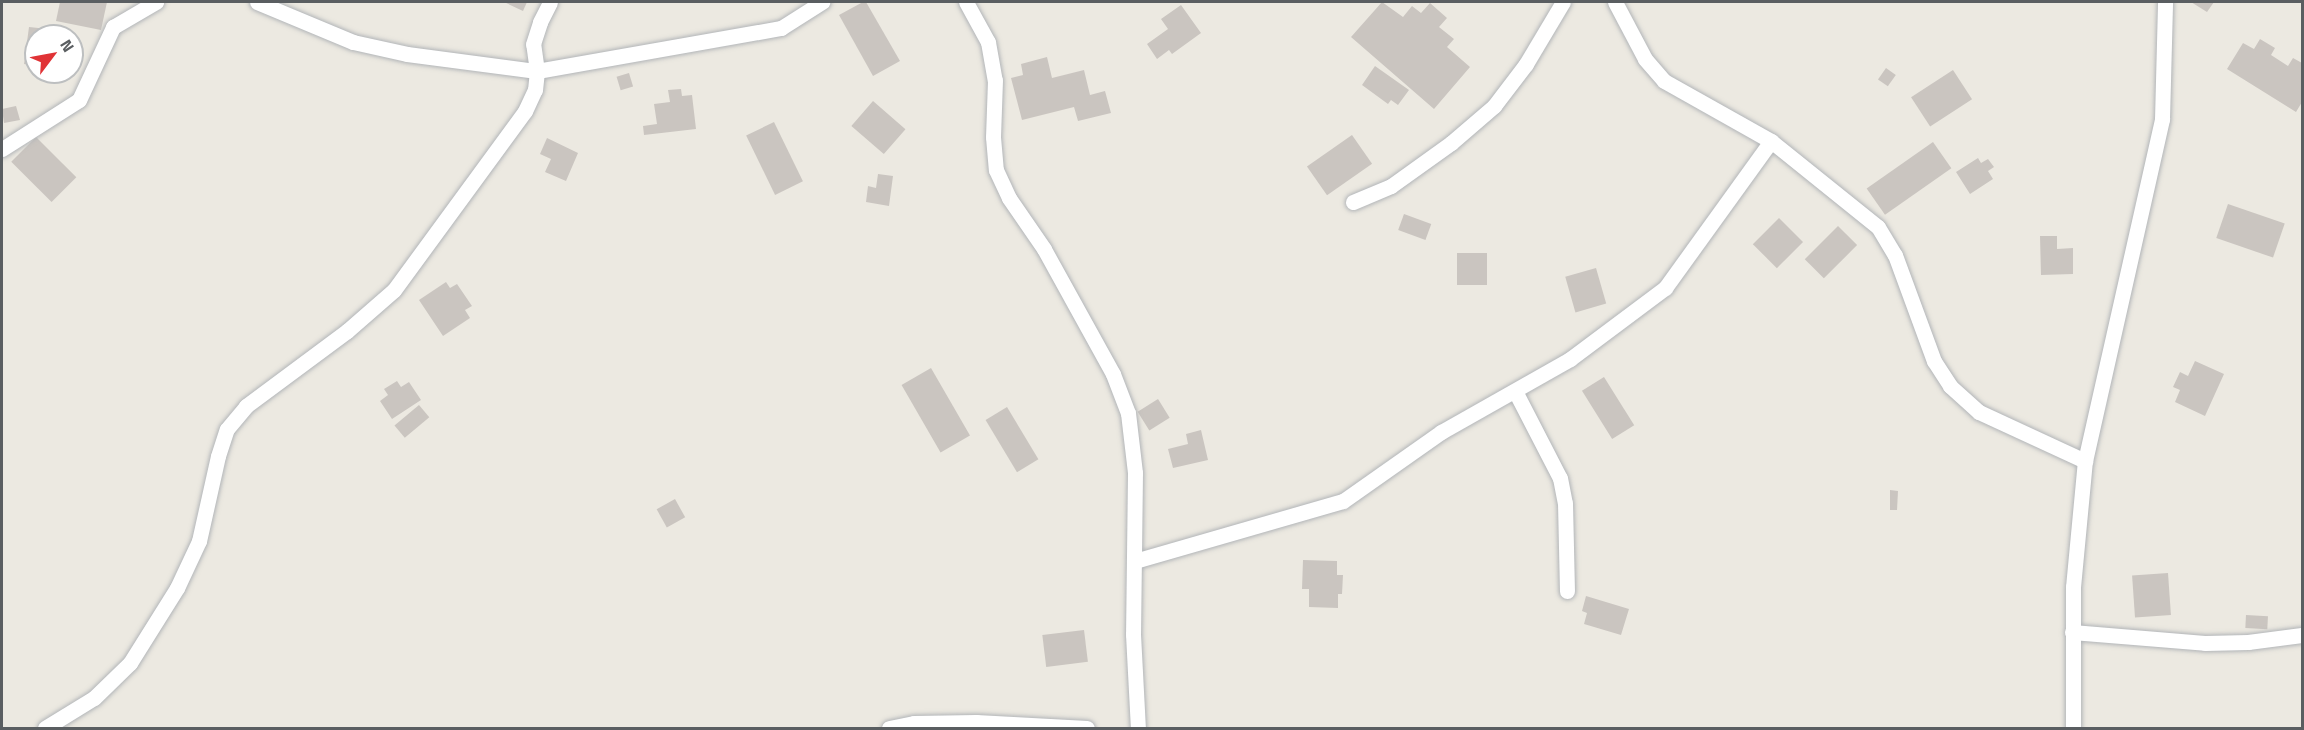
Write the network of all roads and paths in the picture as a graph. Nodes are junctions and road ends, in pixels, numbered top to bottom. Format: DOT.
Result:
graph roads {
  1 [pos="156,2"];
  2 [pos="257,2"];
  3 [pos="550,2"];
  4 [pos="822,2"];
  5 [pos="966,2"];
  6 [pos="1563,2"];
  7 [pos="1615,2"];
  8 [pos="2165,2"];
  9 [pos="537,71"];
  10 [pos="1771,141"];
  11 [pos="2,149"];
  12 [pos="1353,202"];
  13 [pos="1515,391"];
  14 [pos="2085,461"];
  15 [pos="1135,561"];
  16 [pos="1567,591"];
  17 [pos="2072,632"];
  18 [pos="2302,635"];
  19 [pos="45,729"];
  20 [pos="889,729"];
  21 [pos="1087,729"];
  22 [pos="1138,729"];
  23 [pos="2073,729"];
  1 -- 11 [label="street"];
  2 -- 9 [label="street"];
  3 -- 9 [label="street"];
  4 -- 9 [label="street"];
  5 -- 15 [label="street"];
  6 -- 12 [label="street"];
  7 -- 10 [label="street"];
  8 -- 14 [label="street"];
  9 -- 19 [label="street"];
  10 -- 13 [label="street"];
  10 -- 14 [label="street"];
  13 -- 15 [label="street"];
  13 -- 16 [label="street"];
  14 -- 17 [label="street"];
  15 -- 22 [label="street"];
  17 -- 18 [label="street"];
  17 -- 23 [label="street"];
  20 -- 21 [label="street"];
}
